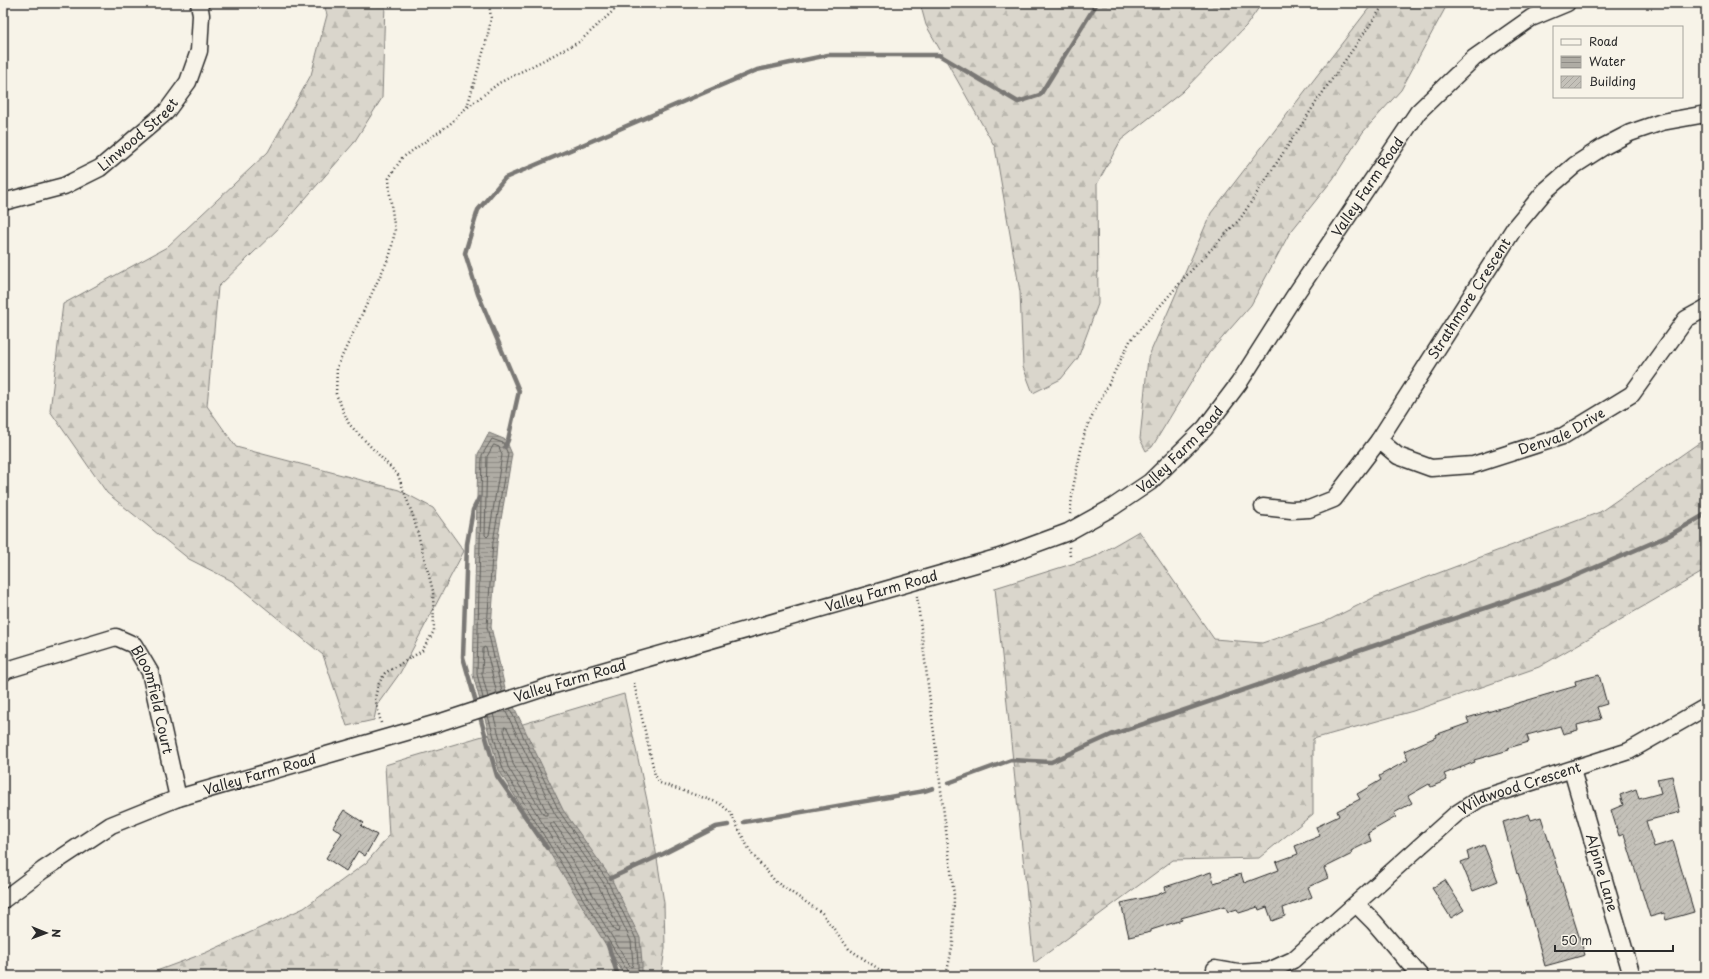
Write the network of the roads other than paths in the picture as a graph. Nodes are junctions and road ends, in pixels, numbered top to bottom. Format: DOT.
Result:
graph roads {
  1 [pos="199,3"];
  2 [pos="1567,3"];
  3 [pos="1706,114"];
  4 [pos="3,202"];
  5 [pos="1706,308"];
  6 [pos="1379,440"];
  7 [pos="1263,507"];
  8 [pos="3,673"];
  9 [pos="1706,707"];
  10 [pos="1572,770"];
  11 [pos="178,798"];
  12 [pos="3,900"];
  13 [pos="1356,904"];
  14 [pos="1214,969"];
  15 [pos="1420,976"];
  16 [pos="1632,976"];
  1 -- 4 [label="street, Linwood Street"];
  2 -- 11 [label="street, Valley Farm Road"];
  3 -- 6 [label="street, Strathmore Crescent"];
  5 -- 6 [label="street, Denvale Drive"];
  6 -- 7 [label="street, Strathmore Crescent"];
  8 -- 11 [label="street, Bloomfield Court"];
  9 -- 10 [label="street, Wildwood Crescent"];
  10 -- 13 [label="street, Wildwood Crescent"];
  10 -- 16 [label="street, Alpine Lane"];
  11 -- 12 [label="street, Valley Farm Road"];
  13 -- 14 [label="street, Wildwood Crescent"];
  13 -- 15 [label="street"];
}
